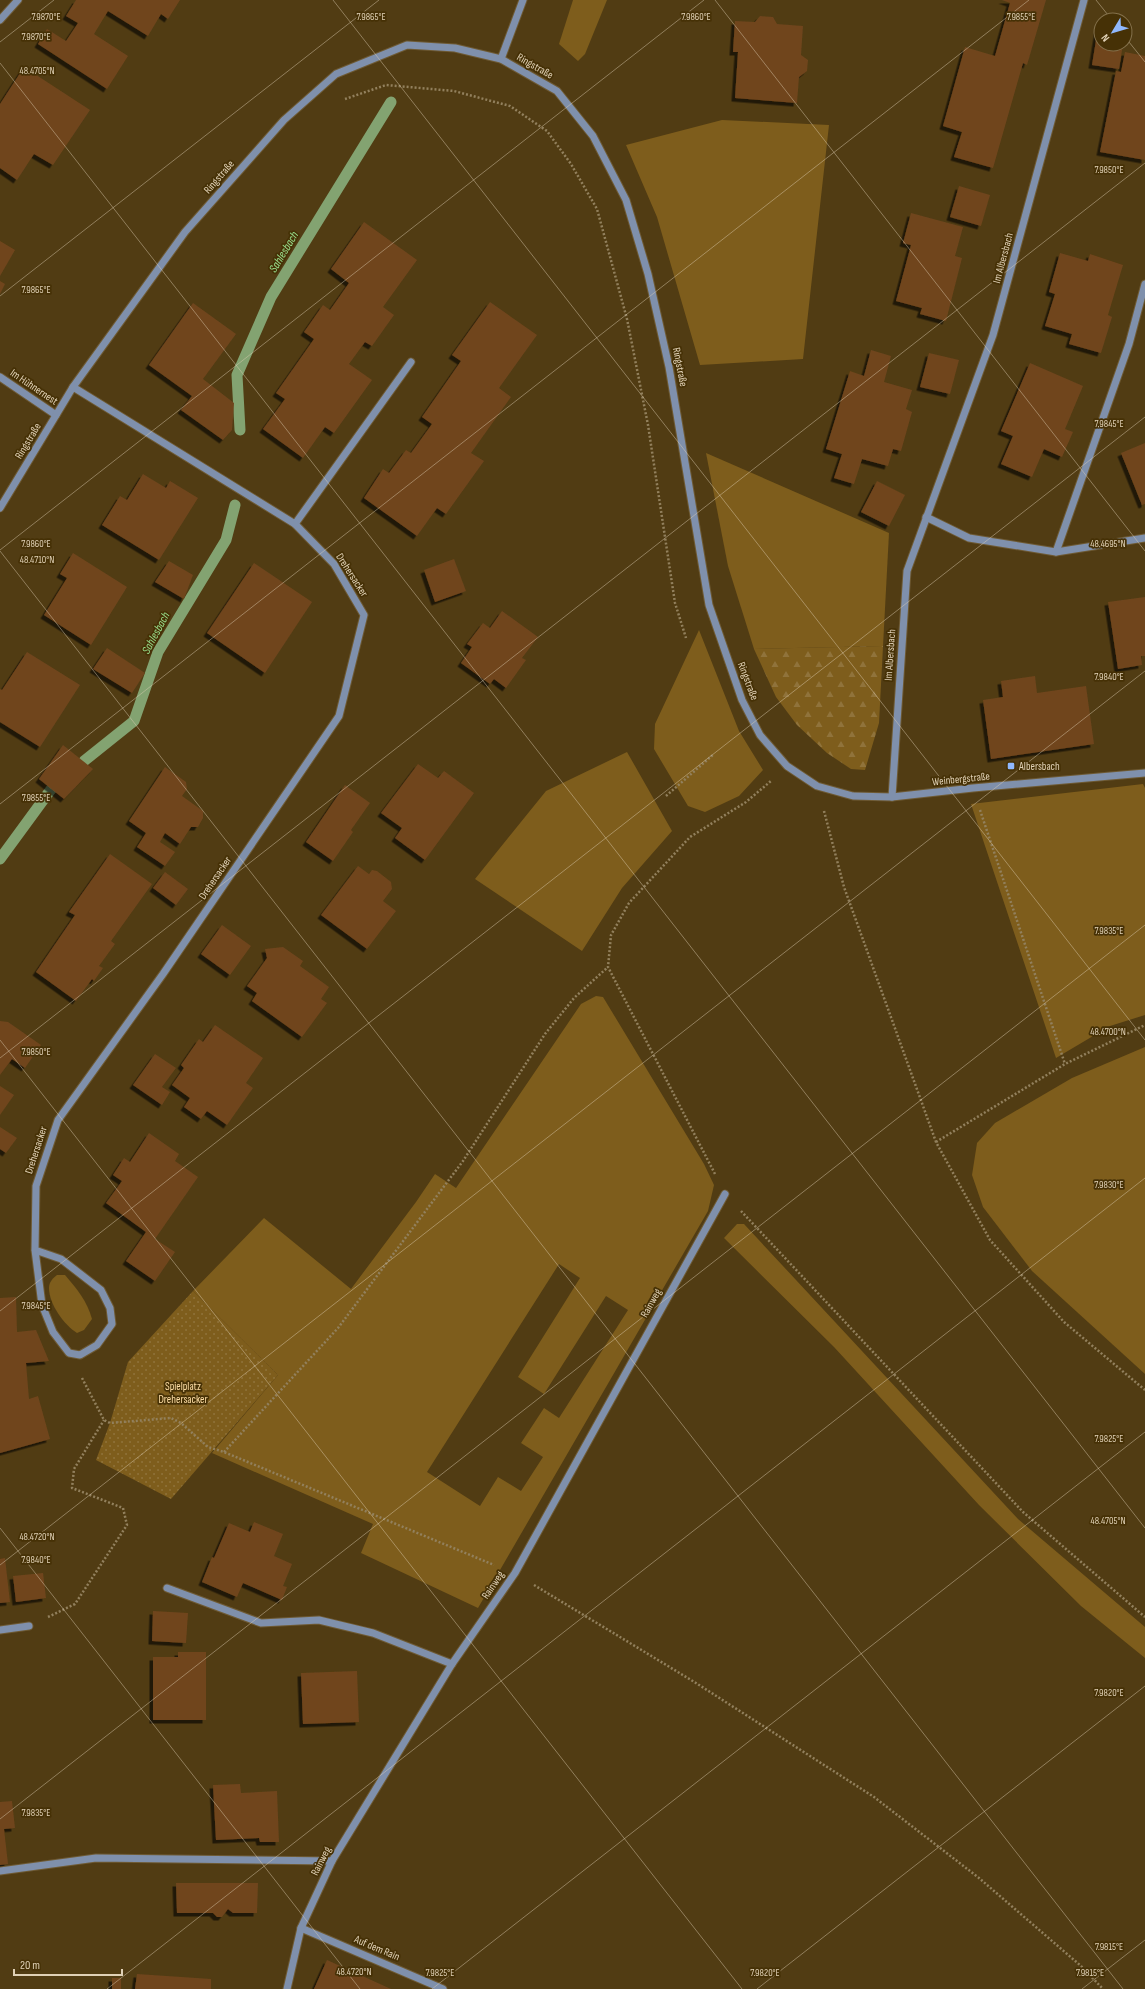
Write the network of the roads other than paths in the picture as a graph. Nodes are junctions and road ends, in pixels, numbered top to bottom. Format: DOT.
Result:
graph roads {
  1 [pos="18,0"];
  2 [pos="523,0"];
  3 [pos="1084,0"];
  4 [pos="0,20"];
  5 [pos="501,59"];
  6 [pos="1145,284"];
  7 [pos="411,362"];
  8 [pos="0,377"];
  9 [pos="73,387"];
  10 [pos="56,415"];
  11 [pos="0,508"];
  12 [pos="926,517"];
  13 [pos="295,524"];
  14 [pos="1145,538"];
  15 [pos="1056,552"];
  16 [pos="787,766"];
  17 [pos="1145,773"];
  18 [pos="892,797"];
  19 [pos="725,1194"];
  20 [pos="35,1250"];
  21 [pos="167,1588"];
  22 [pos="29,1626"];
  23 [pos="0,1630"];
  24 [pos="452,1664"];
  25 [pos="332,1861"];
  26 [pos="0,1871"];
  27 [pos="301,1928"];
  28 [pos="287,1989"];
  29 [pos="443,1989"];
  1 -- 4 [label="street"];
  2 -- 5 [label="street"];
  3 -- 12 [label="street, Im Albersbach"];
  5 -- 9 [label="street, Ringstraße"];
  5 -- 16 [label="street, Ringstraße"];
  6 -- 15 [label="street"];
  7 -- 13 [label="street"];
  8 -- 10 [label="street, Im Hühnernest"];
  9 -- 10 [label="street, Ringstraße"];
  9 -- 13 [label="street, Drehersacker"];
  10 -- 11 [label="street, Ringstraße"];
  12 -- 15 [label="street"];
  12 -- 18 [label="street, Im Albersbach"];
  13 -- 20 [label="street, Drehersacker"];
  14 -- 15 [label="street"];
  16 -- 18 [label="street, Weinbergstraße"];
  17 -- 18 [label="street, Weinbergstraße"];
  19 -- 24 [label="street, Rainweg"];
  20 -- 20 [label="street, Drehersacker"];
  21 -- 24 [label="street"];
  22 -- 23 [label="street"];
  24 -- 25 [label="street, Rainweg"];
  25 -- 26 [label="street"];
  25 -- 27 [label="street, Rainweg"];
  27 -- 28 [label="street, Rainweg"];
  27 -- 29 [label="street, Auf dem Rain"];
}
